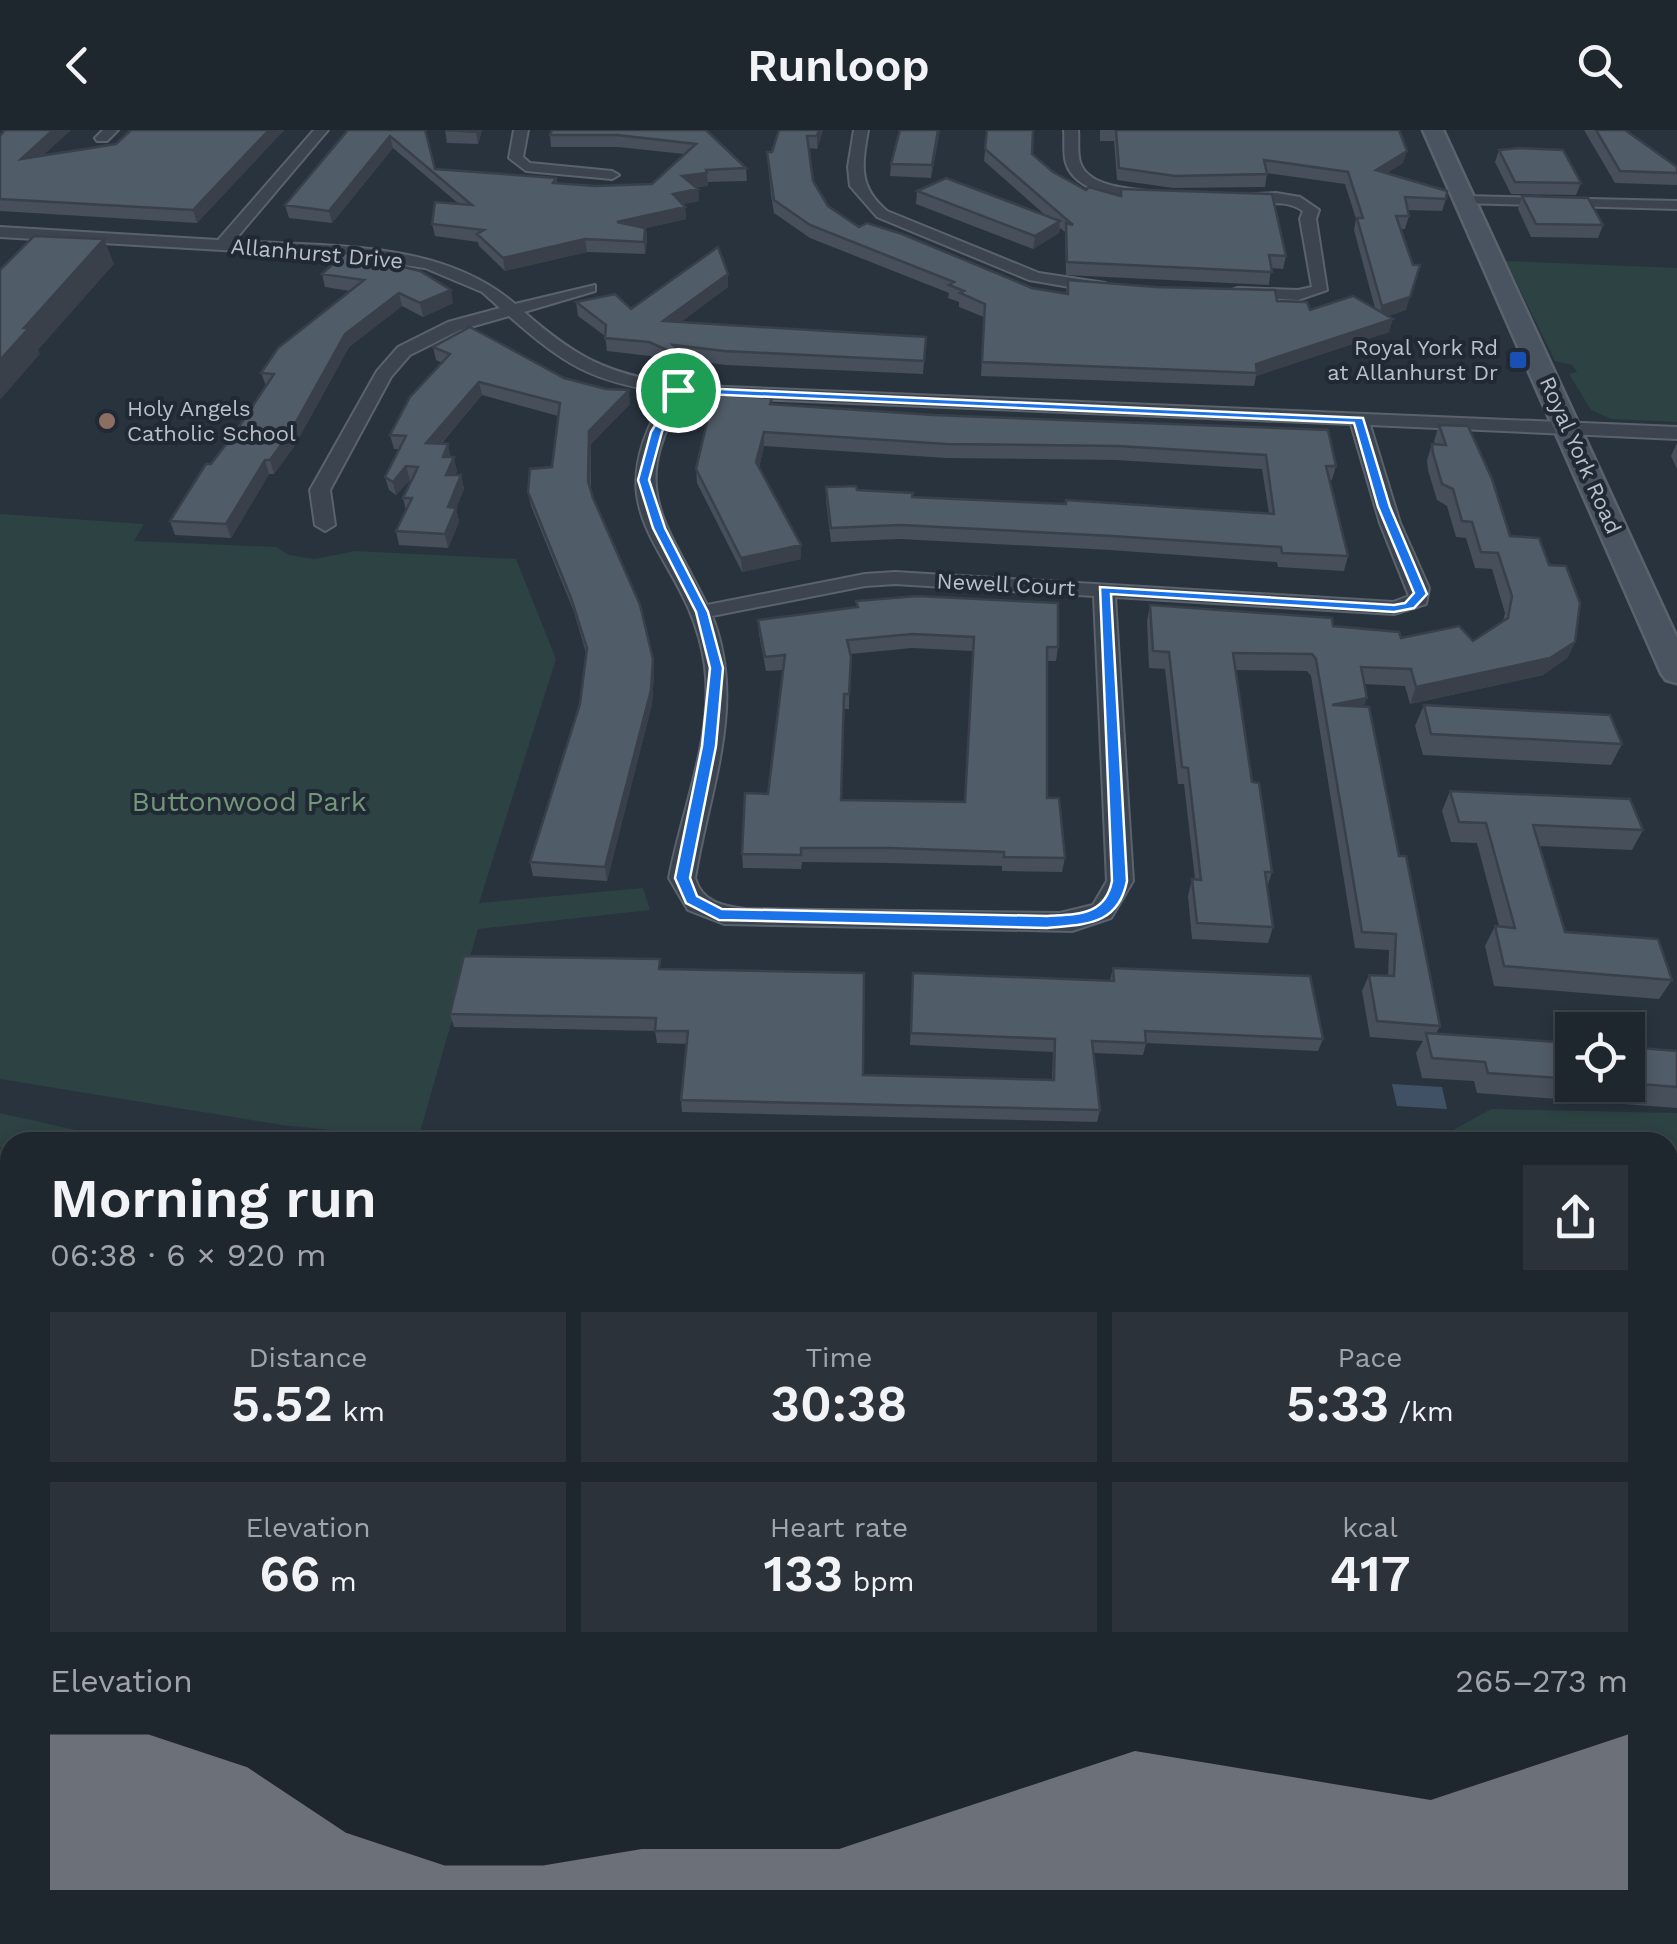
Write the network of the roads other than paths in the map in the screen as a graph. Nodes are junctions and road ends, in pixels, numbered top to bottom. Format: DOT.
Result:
graph roads {
  1 [pos="321,130"];
  2 [pos="522,130"];
  3 [pos="861,130"];
  4 [pos="1072,130"];
  5 [pos="1433,130"];
  6 [pos="612,175"];
  7 [pos="1175,196"];
  8 [pos="1212,198"];
  9 [pos="1464,200"];
  10 [pos="1677,205"];
  11 [pos="0,232"];
  12 [pos="222,245"];
  13 [pos="589,288"];
  14 [pos="1120,289"];
  15 [pos="1226,293"];
  16 [pos="513,309"];
  17 [pos="678,390"];
  18 [pos="1359,420"];
  19 [pos="1570,429"];
  20 [pos="1677,433"];
  21 [pos="326,525"];
  22 [pos="1104,590"];
  23 [pos="702,612"];
  24 [pos="1677,673"];
  1 -- 12 [label="street"];
  2 -- 6 [label="street"];
  3 -- 14 [label="street"];
  4 -- 7 [label="street"];
  5 -- 9 [label="main road, Royal York Road"];
  8 -- 15 [label="street"];
  9 -- 10 [label="street"];
  9 -- 19 [label="main road, Royal York Road"];
  11 -- 12 [label="street, Allanhurst Drive"];
  12 -- 16 [label="street, Allanhurst Drive"];
  13 -- 16 [label="street"];
  16 -- 17 [label="street, Allanhurst Drive"];
  16 -- 21 [label="street"];
  17 -- 18 [label="street, Allanhurst Drive"];
  17 -- 23 [label="street"];
  18 -- 19 [label="street, Allanhurst Drive"];
  18 -- 22 [label="street, Newell Court"];
  19 -- 20 [label="street, Allanhurst Drive"];
  19 -- 24 [label="main road, Royal York Road"];
  22 -- 23 [label="street, Newell Court"];
  22 -- 23 [label="street"];
}
